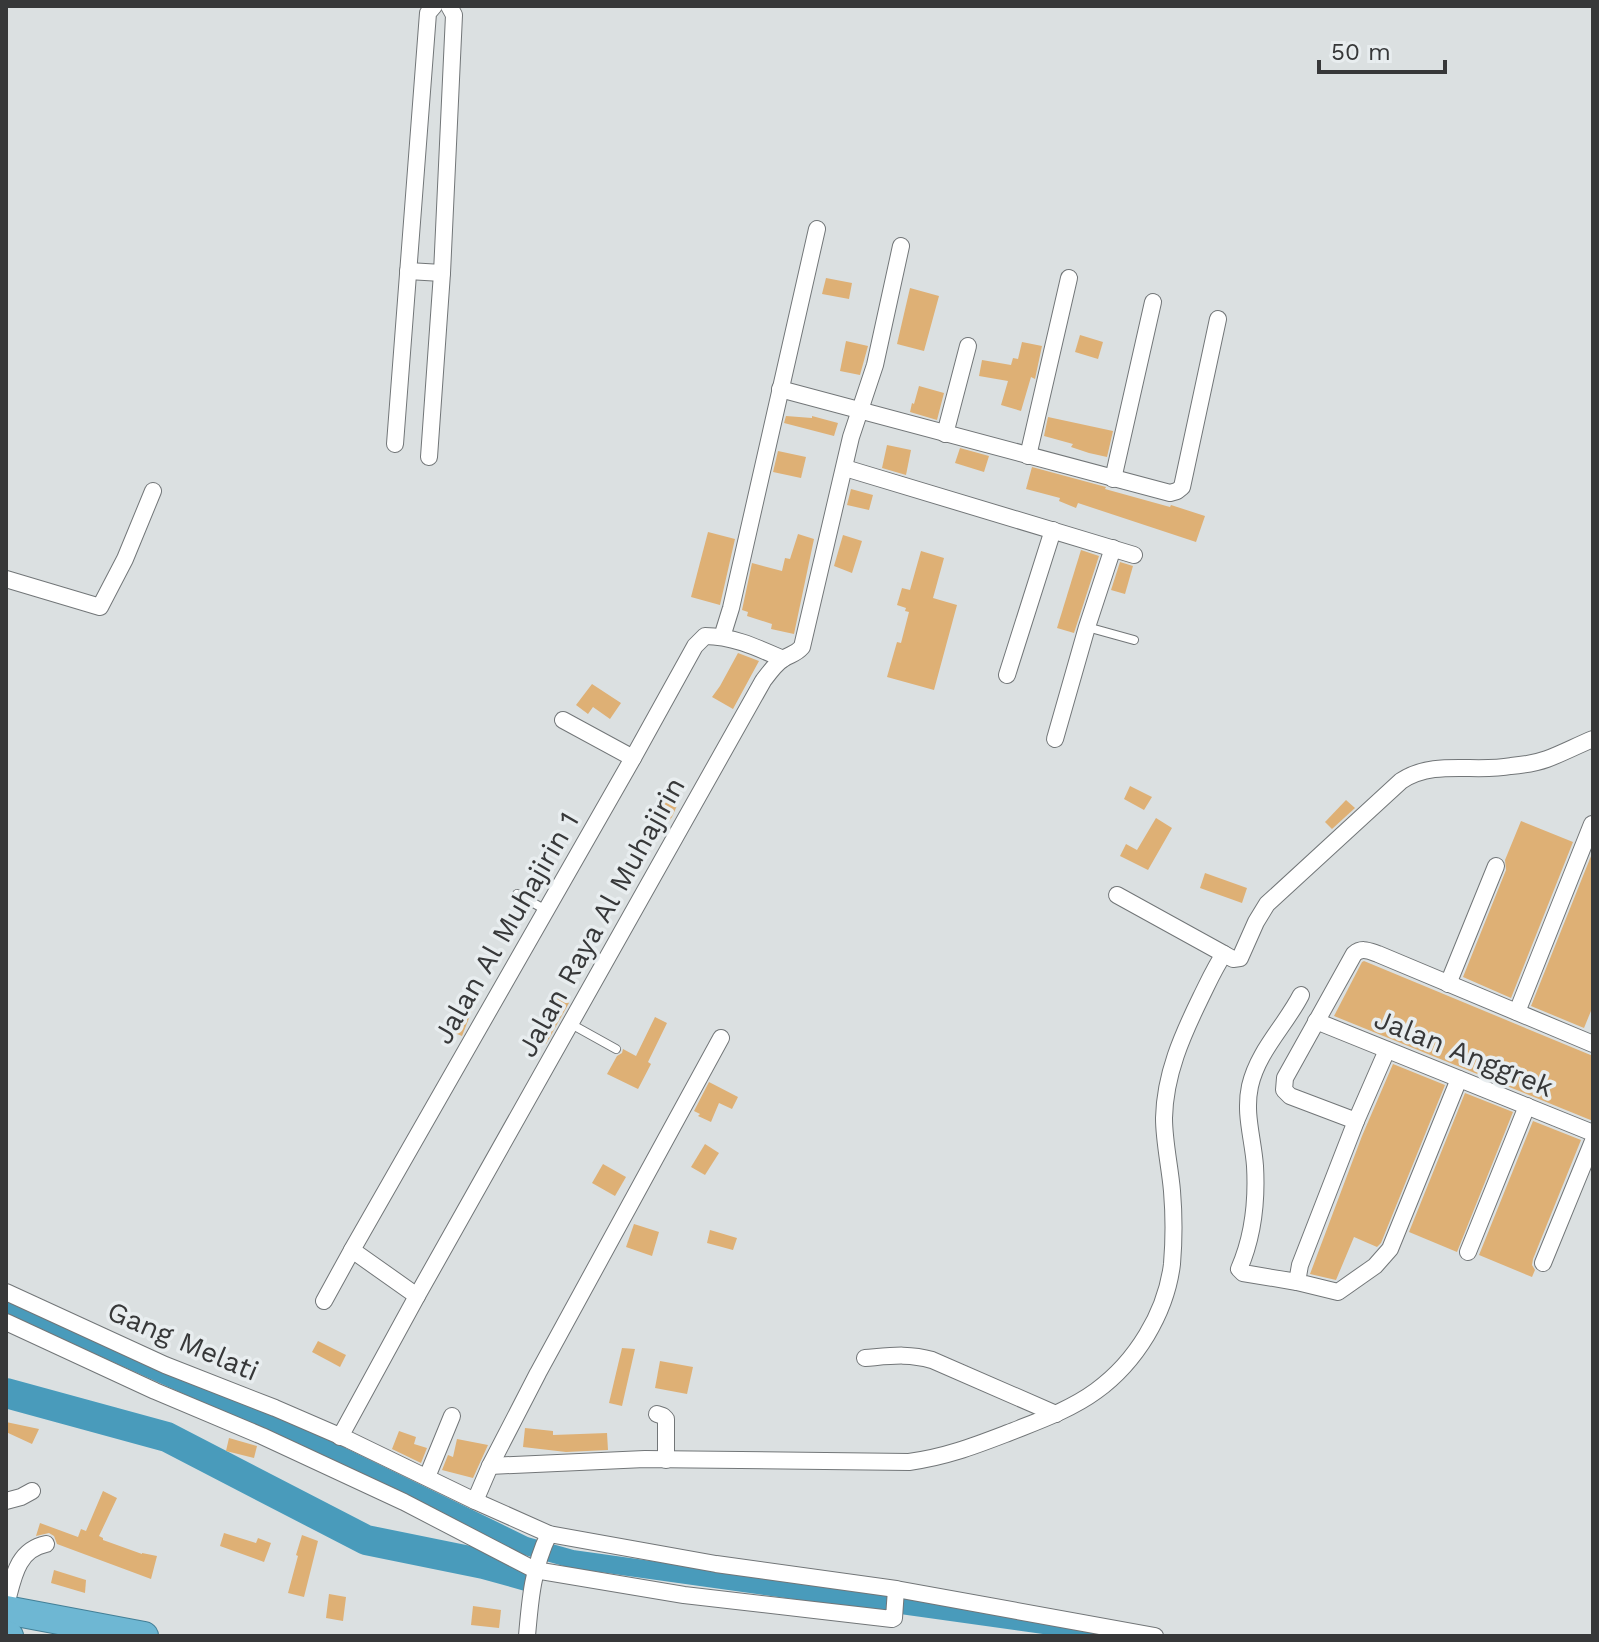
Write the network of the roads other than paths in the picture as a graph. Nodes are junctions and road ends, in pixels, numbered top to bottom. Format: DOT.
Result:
graph roads {
  1 [pos="434,6"];
  2 [pos="449,6"];
  3 [pos="817,229"];
  4 [pos="901,246"];
  5 [pos="408,271"];
  6 [pos="442,273"];
  7 [pos="1069,278"];
  8 [pos="1153,302"];
  9 [pos="1218,319"];
  10 [pos="968,346"];
  11 [pos="780,389"];
  12 [pos="860,411"];
  13 [pos="945,434"];
  14 [pos="395,444"];
  15 [pos="1028,456"];
  16 [pos="429,457"];
  17 [pos="845,468"];
  18 [pos="1113,479"];
  19 [pos="153,491"];
  20 [pos="1053,530"];
  21 [pos="1113,548"];
  22 [pos="1134,555"];
  23 [pos="6,579"];
  24 [pos="1087,627"];
  25 [pos="722,637"];
  26 [pos="1134,640"];
  27 [pos="783,659"];
  28 [pos="1007,675"];
  29 [pos="563,720"];
  30 [pos="1055,739"];
  31 [pos="1593,739"];
  32 [pos="633,758"];
  33 [pos="1592,824"];
  34 [pos="1496,866"];
  35 [pos="517,894"];
  36 [pos="1117,895"];
  37 [pos="546,910"];
  38 [pos="1224,954"];
  39 [pos="1448,984"];
  40 [pos="1301,995"];
  41 [pos="1517,1012"];
  42 [pos="1316,1021"];
  43 [pos="571,1024"];
  44 [pos="721,1038"];
  45 [pos="1592,1041"];
  46 [pos="616,1049"];
  47 [pos="1387,1050"];
  48 [pos="1459,1079"];
  49 [pos="1527,1106"];
  50 [pos="1356,1121"];
  51 [pos="1593,1133"];
  52 [pos="1593,1141"];
  53 [pos="352,1250"];
  54 [pos="1468,1252"];
  55 [pos="1543,1263"];
  56 [pos="1297,1282"];
  57 [pos="6,1292"];
  58 [pos="417,1296"];
  59 [pos="324,1301"];
  60 [pos="6,1322"];
  61 [pos="865,1358"];
  62 [pos="273,1412"];
  63 [pos="657,1414"];
  64 [pos="1056,1414"];
  65 [pos="452,1416"];
  66 [pos="263,1435"];
  67 [pos="340,1437"];
  68 [pos="666,1460"];
  69 [pos="490,1466"];
  70 [pos="427,1477"];
  71 [pos="32,1491"];
  72 [pos="6,1501"];
  73 [pos="475,1501"];
  74 [pos="546,1539"];
  75 [pos="46,1544"];
  76 [pos="536,1567"];
  77 [pos="895,1592"];
  78 [pos="6,1608"];
  79 [pos="144,1636"];
  80 [pos="527,1636"];
  81 [pos="1155,1636"];
  1 -- 5 [label="street"];
  2 -- 6 [label="street"];
  3 -- 11 [label="street"];
  4 -- 12 [label="street, Jalan Raya Al Muhajirin"];
  5 -- 6 [label="street"];
  5 -- 14 [label="street"];
  6 -- 16 [label="street"];
  7 -- 15 [label="street"];
  8 -- 18 [label="street"];
  9 -- 18 [label="street"];
  10 -- 13 [label="street"];
  11 -- 12 [label="street"];
  11 -- 25 [label="street"];
  12 -- 13 [label="street"];
  12 -- 17 [label="street, Jalan Raya Al Muhajirin"];
  13 -- 15 [label="street"];
  15 -- 18 [label="street"];
  17 -- 20 [label="street"];
  17 -- 27 [label="street, Jalan Raya Al Muhajirin"];
  19 -- 23 [label="street"];
  20 -- 21 [label="street"];
  20 -- 28 [label="street"];
  21 -- 22 [label="street"];
  21 -- 24 [label="street"];
  24 -- 26 [label="lane"];
  24 -- 30 [label="street"];
  25 -- 27 [label="street"];
  25 -- 32 [label="street, Jalan Al Muhajirin 1"];
  27 -- 43 [label="street, Jalan Raya Al Muhajirin"];
  29 -- 32 [label="street"];
  31 -- 38 [label="street"];
  32 -- 37 [label="street, Jalan Al Muhajirin 1"];
  33 -- 41 [label="street"];
  34 -- 39 [label="street"];
  35 -- 37 [label="lane"];
  36 -- 38 [label="street"];
  37 -- 53 [label="street, Jalan Al Muhajirin 1"];
  38 -- 64 [label="street"];
  39 -- 41 [label="street"];
  39 -- 42 [label="street"];
  40 -- 56 [label="street"];
  41 -- 45 [label="street"];
  42 -- 47 [label="street, Jalan Anggrek"];
  42 -- 50 [label="street"];
  43 -- 46 [label="lane"];
  43 -- 58 [label="street, Jalan Raya Al Muhajirin"];
  44 -- 69 [label="street"];
  47 -- 48 [label="street, Jalan Anggrek"];
  47 -- 50 [label="street"];
  48 -- 49 [label="street, Jalan Anggrek"];
  48 -- 56 [label="street"];
  49 -- 51 [label="street, Jalan Anggrek"];
  49 -- 54 [label="street"];
  50 -- 56 [label="street"];
  52 -- 55 [label="street"];
  53 -- 58 [label="street"];
  53 -- 59 [label="street, Jalan Al Muhajirin 1"];
  57 -- 62 [label="street, Gang Melati"];
  58 -- 67 [label="street, Jalan Raya Al Muhajirin"];
  60 -- 66 [label="street"];
  61 -- 64 [label="street"];
  62 -- 66 [label="street"];
  62 -- 67 [label="street, Gang Melati"];
  63 -- 68 [label="street"];
  64 -- 68 [label="street"];
  65 -- 70 [label="street"];
  66 -- 76 [label="street"];
  67 -- 70 [label="street, Gang Melati"];
  68 -- 69 [label="street"];
  69 -- 73 [label="street"];
  70 -- 73 [label="street, Gang Melati"];
  71 -- 72 [label="street"];
  73 -- 74 [label="street, Gang Melati"];
  74 -- 76 [label="street"];
  74 -- 77 [label="street, Gang Melati"];
  75 -- 78 [label="street"];
  76 -- 77 [label="street"];
  76 -- 80 [label="street"];
  77 -- 81 [label="street, Gang Melati"];
  78 -- 79 [label="highway"];
}
